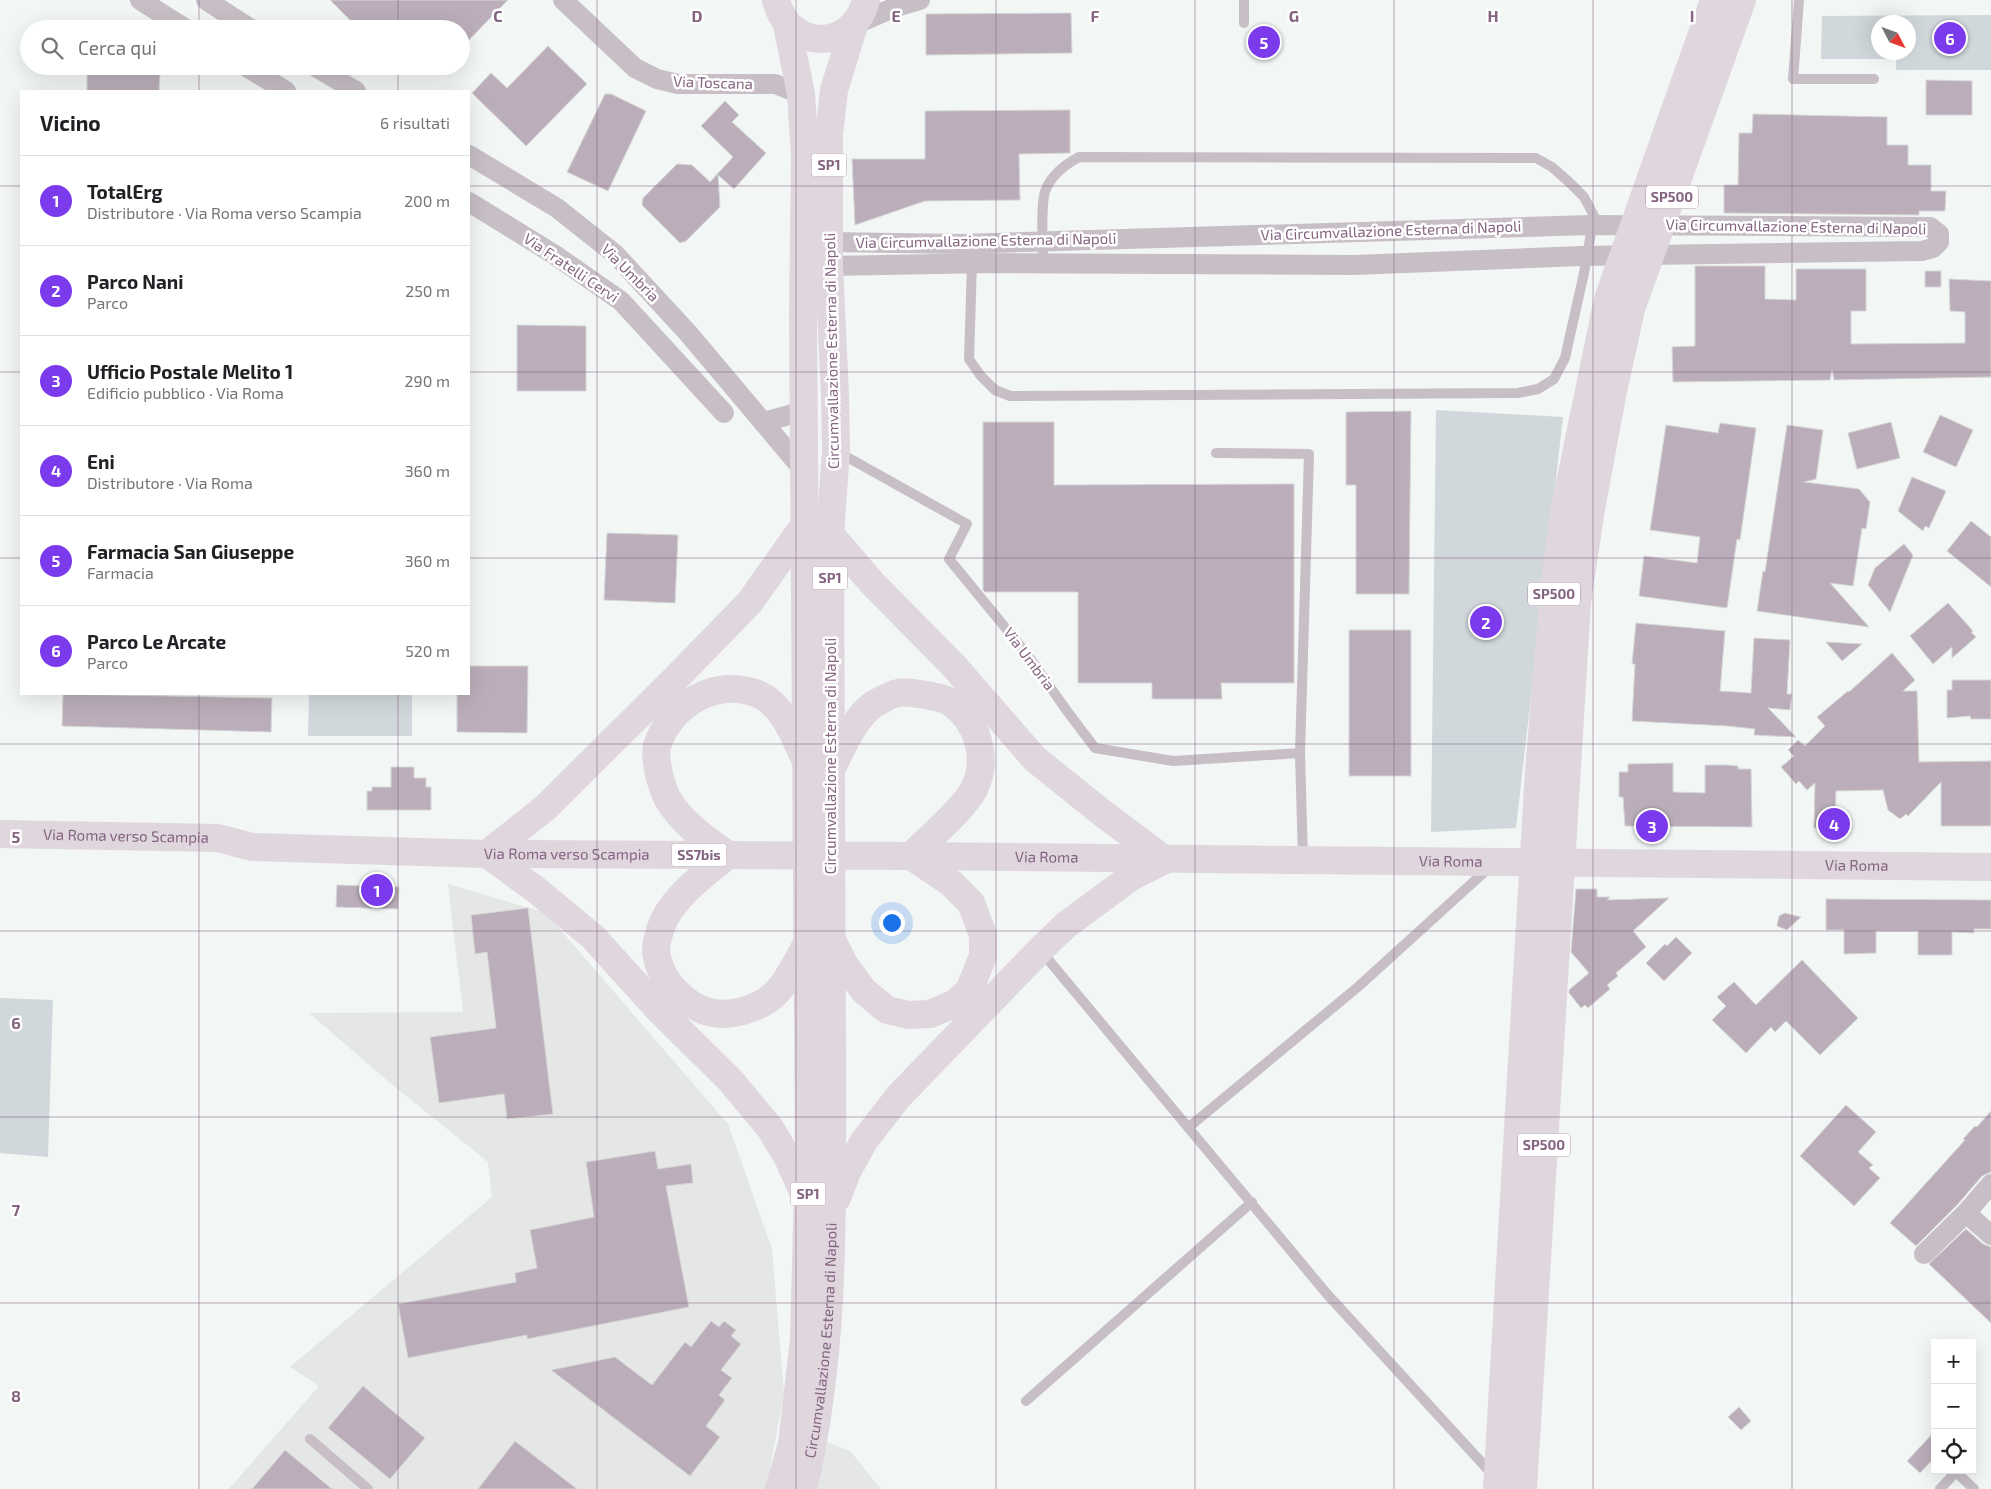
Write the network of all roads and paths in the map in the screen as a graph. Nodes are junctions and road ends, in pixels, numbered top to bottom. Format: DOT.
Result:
graph roads {
  1 [pos="140,0"];
  2 [pos="206,0"];
  3 [pos="563,0"];
  4 [pos="776,0"];
  5 [pos="866,0"];
  6 [pos="920,0"];
  7 [pos="1244,0"];
  8 [pos="1714,0"];
  9 [pos="1742,0"];
  10 [pos="1799,0"];
  11 [pos="172,20"];
  12 [pos="237,20"];
  13 [pos="1244,24"];
  14 [pos="787,25"];
  15 [pos="854,25"];
  16 [pos="260,75"];
  17 [pos="329,75"];
  18 [pos="1874,79"];
  19 [pos="284,90"];
  20 [pos="354,90"];
  21 [pos="801,94"];
  22 [pos="470,156"];
  23 [pos="470,203"];
  24 [pos="1592,225"];
  25 [pos="1043,242"];
  26 [pos="829,254"];
  27 [pos="1587,256"];
  28 [pos="972,263"];
  29 [pos="1043,263"];
  30 [pos="1601,393"];
  31 [pos="804,411"];
  32 [pos="724,413"];
  33 [pos="763,422"];
  34 [pos="836,451"];
  35 [pos="1216,453"];
  36 [pos="805,472"];
  37 [pos="805,524"];
  38 [pos="830,534"];
  39 [pos="1300,753"];
  40 [pos="819,767"];
  41 [pos="0,834"];
  42 [pos="252,847"];
  43 [pos="0,852"];
  44 [pos="487,854"];
  45 [pos="728,855"];
  46 [pos="911,856"];
  47 [pos="1165,860"];
  48 [pos="1303,861"];
  49 [pos="1494,863"];
  50 [pos="1991,868"];
  51 [pos="820,940"];
  52 [pos="1040,950"];
  53 [pos="1189,1127"];
  54 [pos="1991,1184"];
  55 [pos="1252,1202"];
  56 [pos="820,1207"];
  57 [pos="1966,1213"];
  58 [pos="1991,1235"];
  59 [pos="1924,1254"];
  60 [pos="1026,1401"];
  61 [pos="310,1439"];
  62 [pos="368,1489"];
  63 [pos="779,1489"];
  64 [pos="803,1489"];
  65 [pos="1497,1489"];
  66 [pos="1506,1489"];
  67 [pos="1523,1489"];
  68 [pos="1940,1489"];
  69 [pos="1974,1489"];
  1 -- 11 [label="street"];
  2 -- 12 [label="street"];
  3 -- 21 [label="street, Via Toscana"];
  4 -- 14 [label="main road, Circumvallazione Esterna di Napoli"];
  5 -- 15 [label="main road, Circumvallazione Esterna di Napoli"];
  6 -- 15 [label="street"];
  7 -- 13 [label="lane"];
  8 -- 30 [label="main road, SP500"];
  9 -- 30 [label="main road, SP500"];
  10 -- 18 [label="lane"];
  14 -- 15 [label="main road"];
  14 -- 21 [label="main road, Circumvallazione Esterna di Napoli / SP1"];
  15 -- 26 [label="main road, Circumvallazione Esterna di Napoli / SP1"];
  16 -- 19 [label="street"];
  17 -- 20 [label="street"];
  21 -- 31 [label="main road, Circumvallazione Esterna di Napoli / SP1"];
  22 -- 33 [label="street, Via Umbria"];
  23 -- 32 [label="street, Via Fratelli Cervi"];
  24 -- 25 [label="street, Via Circumvallazione Esterna di Napoli"];
  24 -- 25 [label="lane"];
  24 -- 27 [label="lane"];
  24 -- 27 [label="street, Via Circumvallazione Esterna di Napoli"];
  25 -- 26 [label="street, Via Circumvallazione Esterna di Napoli"];
  25 -- 29 [label="lane"];
  26 -- 28 [label="street, Via Circumvallazione Esterna di Napoli"];
  26 -- 34 [label="main road, Circumvallazione Esterna di Napoli / SP1"];
  27 -- 28 [label="lane"];
  27 -- 29 [label="street, Via Circumvallazione Esterna di Napoli"];
  28 -- 29 [label="street, Via Circumvallazione Esterna di Napoli"];
  30 -- 65 [label="main road, SP500"];
  30 -- 67 [label="main road, SP500"];
  31 -- 33 [label="street"];
  31 -- 36 [label="main road, Circumvallazione Esterna di Napoli / SP1"];
  33 -- 36 [label="street, Via Umbria"];
  34 -- 38 [label="main road, Circumvallazione Esterna di Napoli / SP1"];
  34 -- 39 [label="lane, Via Umbria"];
  35 -- 39 [label="lane"];
  36 -- 37 [label="main road, Circumvallazione Esterna di Napoli / SP1"];
  37 -- 40 [label="main road, Circumvallazione Esterna di Napoli / SP1"];
  37 -- 44 [label="main road"];
  38 -- 40 [label="main road, Circumvallazione Esterna di Napoli / SP1"];
  38 -- 47 [label="main road"];
  39 -- 48 [label="lane"];
  40 -- 45 [label="main road"];
  40 -- 46 [label="main road"];
  40 -- 51 [label="main road, Circumvallazione Esterna di Napoli / SP1"];
  41 -- 42 [label="main road, Via Roma verso Scampia"];
  42 -- 43 [label="main road, Via Roma verso Scampia"];
  42 -- 44 [label="main road, Via Roma verso Scampia / SS7bis"];
  44 -- 45 [label="main road, Via Roma verso Scampia / SS7bis"];
  44 -- 56 [label="main road"];
  45 -- 46 [label="main road, Via Roma verso Scampia / SS7bis"];
  45 -- 51 [label="main road"];
  46 -- 47 [label="main road, Via Roma"];
  46 -- 51 [label="main road"];
  47 -- 48 [label="main road, Via Roma"];
  47 -- 52 [label="main road"];
  48 -- 49 [label="main road, Via Roma"];
  49 -- 50 [label="main road, Via Roma"];
  49 -- 53 [label="lane"];
  51 -- 56 [label="main road, Circumvallazione Esterna di Napoli / SP1"];
  52 -- 53 [label="lane"];
  52 -- 56 [label="main road"];
  53 -- 55 [label="lane"];
  54 -- 57 [label="street"];
  55 -- 60 [label="lane"];
  55 -- 66 [label="lane"];
  56 -- 63 [label="main road, Circumvallazione Esterna di Napoli / SP1"];
  56 -- 64 [label="main road, Circumvallazione Esterna di Napoli / SP1"];
  57 -- 58 [label="street"];
  57 -- 59 [label="street"];
  61 -- 62 [label="lane"];
  68 -- 69 [label="lane"];
}
